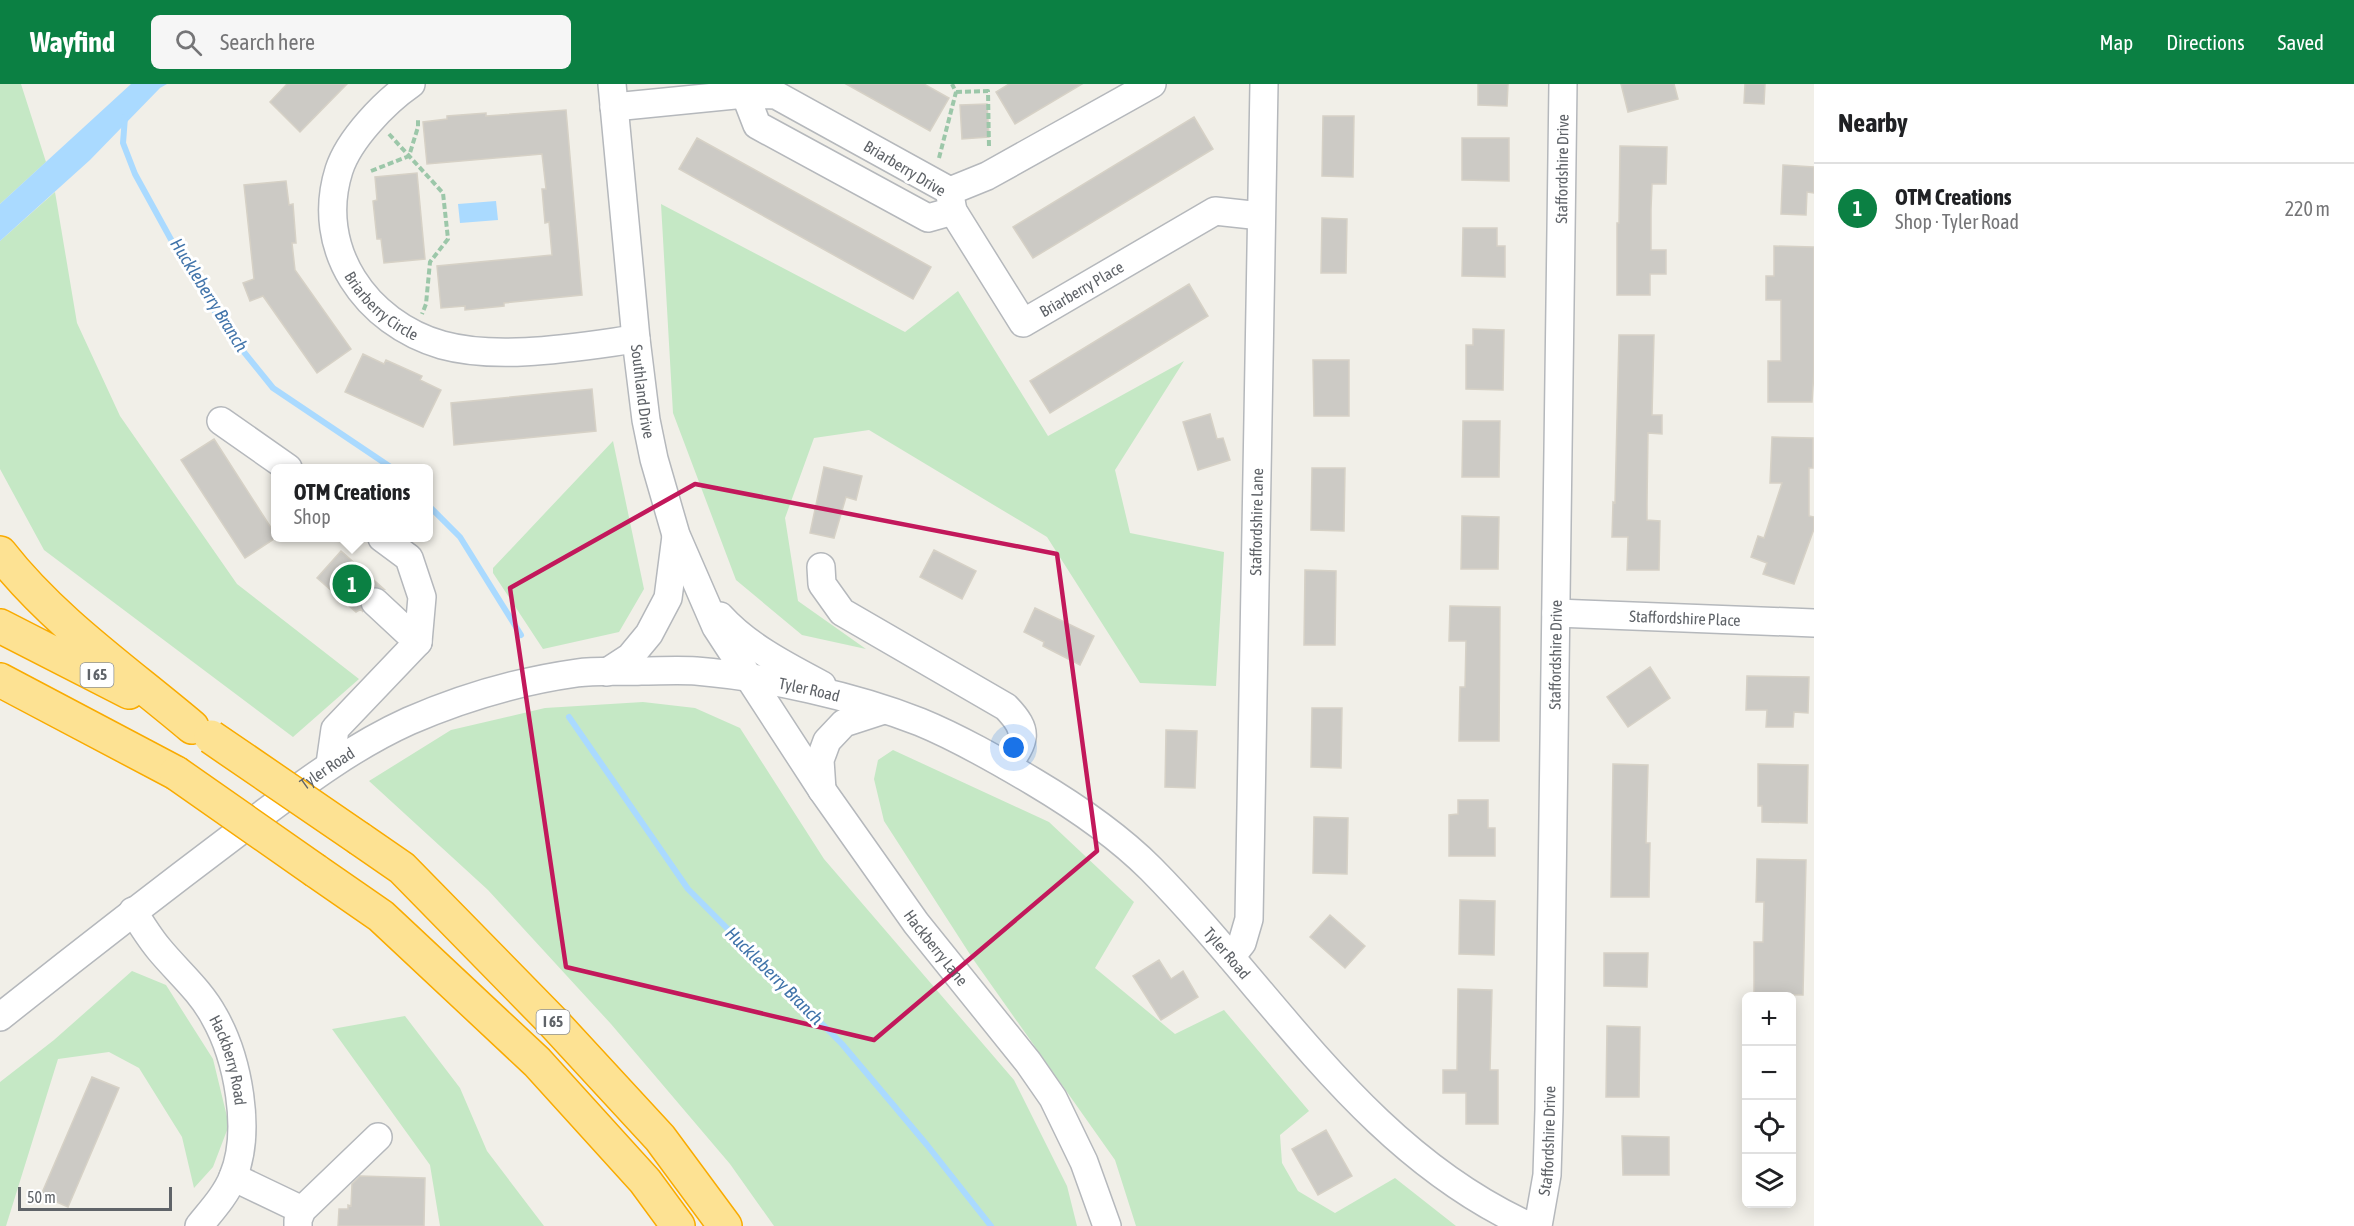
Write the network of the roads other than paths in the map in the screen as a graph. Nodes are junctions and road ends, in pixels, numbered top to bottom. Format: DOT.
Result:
graph roads {
  1 [pos="411,84"];
  2 [pos="1152,84"];
  3 [pos="1264,84"];
  4 [pos="1563,84"];
  5 [pos="746,94"];
  6 [pos="613,95"];
  7 [pos="946,195"];
  8 [pos="1261,216"];
  9 [pos="636,339"];
  10 [pos="221,421"];
  11 [pos="282,464"];
  12 [pos="676,535"];
  13 [pos="388,542"];
  14 [pos="0,552"];
  15 [pos="821,567"];
  16 [pos="703,597"];
  17 [pos="375,602"];
  18 [pos="1556,613"];
  19 [pos="1814,623"];
  20 [pos="0,626"];
  21 [pos="418,642"];
  22 [pos="607,672"];
  23 [pos="750,678"];
  24 [pos="0,680"];
  25 [pos="844,697"];
  26 [pos="884,711"];
  27 [pos="202,732"];
  28 [pos="330,764"];
  29 [pos="1007,766"];
  30 [pos="822,790"];
  31 [pos="133,911"];
  32 [pos="1231,957"];
  33 [pos="0,1017"];
  34 [pos="378,1137"];
  35 [pos="233,1177"];
  36 [pos="300,1218"];
  37 [pos="199,1226"];
  38 [pos="678,1226"];
  39 [pos="724,1226"];
  40 [pos="1107,1226"];
  41 [pos="1529,1226"];
  42 [pos="1538,1226"];
  1 -- 9 [label="street, Briarberry Circle"];
  2 -- 7 [label="street"];
  3 -- 8 [label="street, Staffordshire Lane"];
  4 -- 18 [label="street, Staffordshire Drive"];
  5 -- 6 [label="street, Briarberry Drive"];
  5 -- 7 [label="street, Briarberry Drive"];
  5 -- 7 [label="street, Briarberry Drive"];
  6 -- 9 [label="street, Southland Drive"];
  7 -- 8 [label="street, Briarberry Place"];
  8 -- 32 [label="street, Staffordshire Lane"];
  9 -- 12 [label="street, Southland Drive"];
  10 -- 11 [label="street"];
  12 -- 16 [label="street, Southland Drive"];
  12 -- 22 [label="street"];
  13 -- 21 [label="street"];
  14 -- 27 [label="highway"];
  15 -- 29 [label="street"];
  16 -- 23 [label="street, Southland Drive"];
  16 -- 25 [label="street"];
  17 -- 21 [label="street"];
  18 -- 19 [label="street, Staffordshire Place"];
  18 -- 42 [label="street, Staffordshire Drive"];
  20 -- 27 [label="highway, I 65"];
  21 -- 28 [label="street"];
  22 -- 23 [label="street, Tyler Road"];
  22 -- 28 [label="street, Tyler Road"];
  23 -- 25 [label="street, Tyler Road"];
  23 -- 30 [label="street, Hackberry Lane"];
  24 -- 38 [label="highway, I 65, bridge"];
  25 -- 26 [label="street, Tyler Road"];
  26 -- 29 [label="street, Tyler Road"];
  26 -- 30 [label="street"];
  27 -- 39 [label="highway, I 65, bridge"];
  28 -- 31 [label="street, Tyler Road"];
  29 -- 32 [label="street, Tyler Road"];
  30 -- 40 [label="street, Hackberry Lane"];
  31 -- 33 [label="street, Tyler Road"];
  31 -- 35 [label="street, Hackberry Road"];
  32 -- 41 [label="street, Tyler Road"];
  34 -- 36 [label="street"];
  35 -- 36 [label="street"];
  35 -- 37 [label="street, Hackberry Road"];
}
